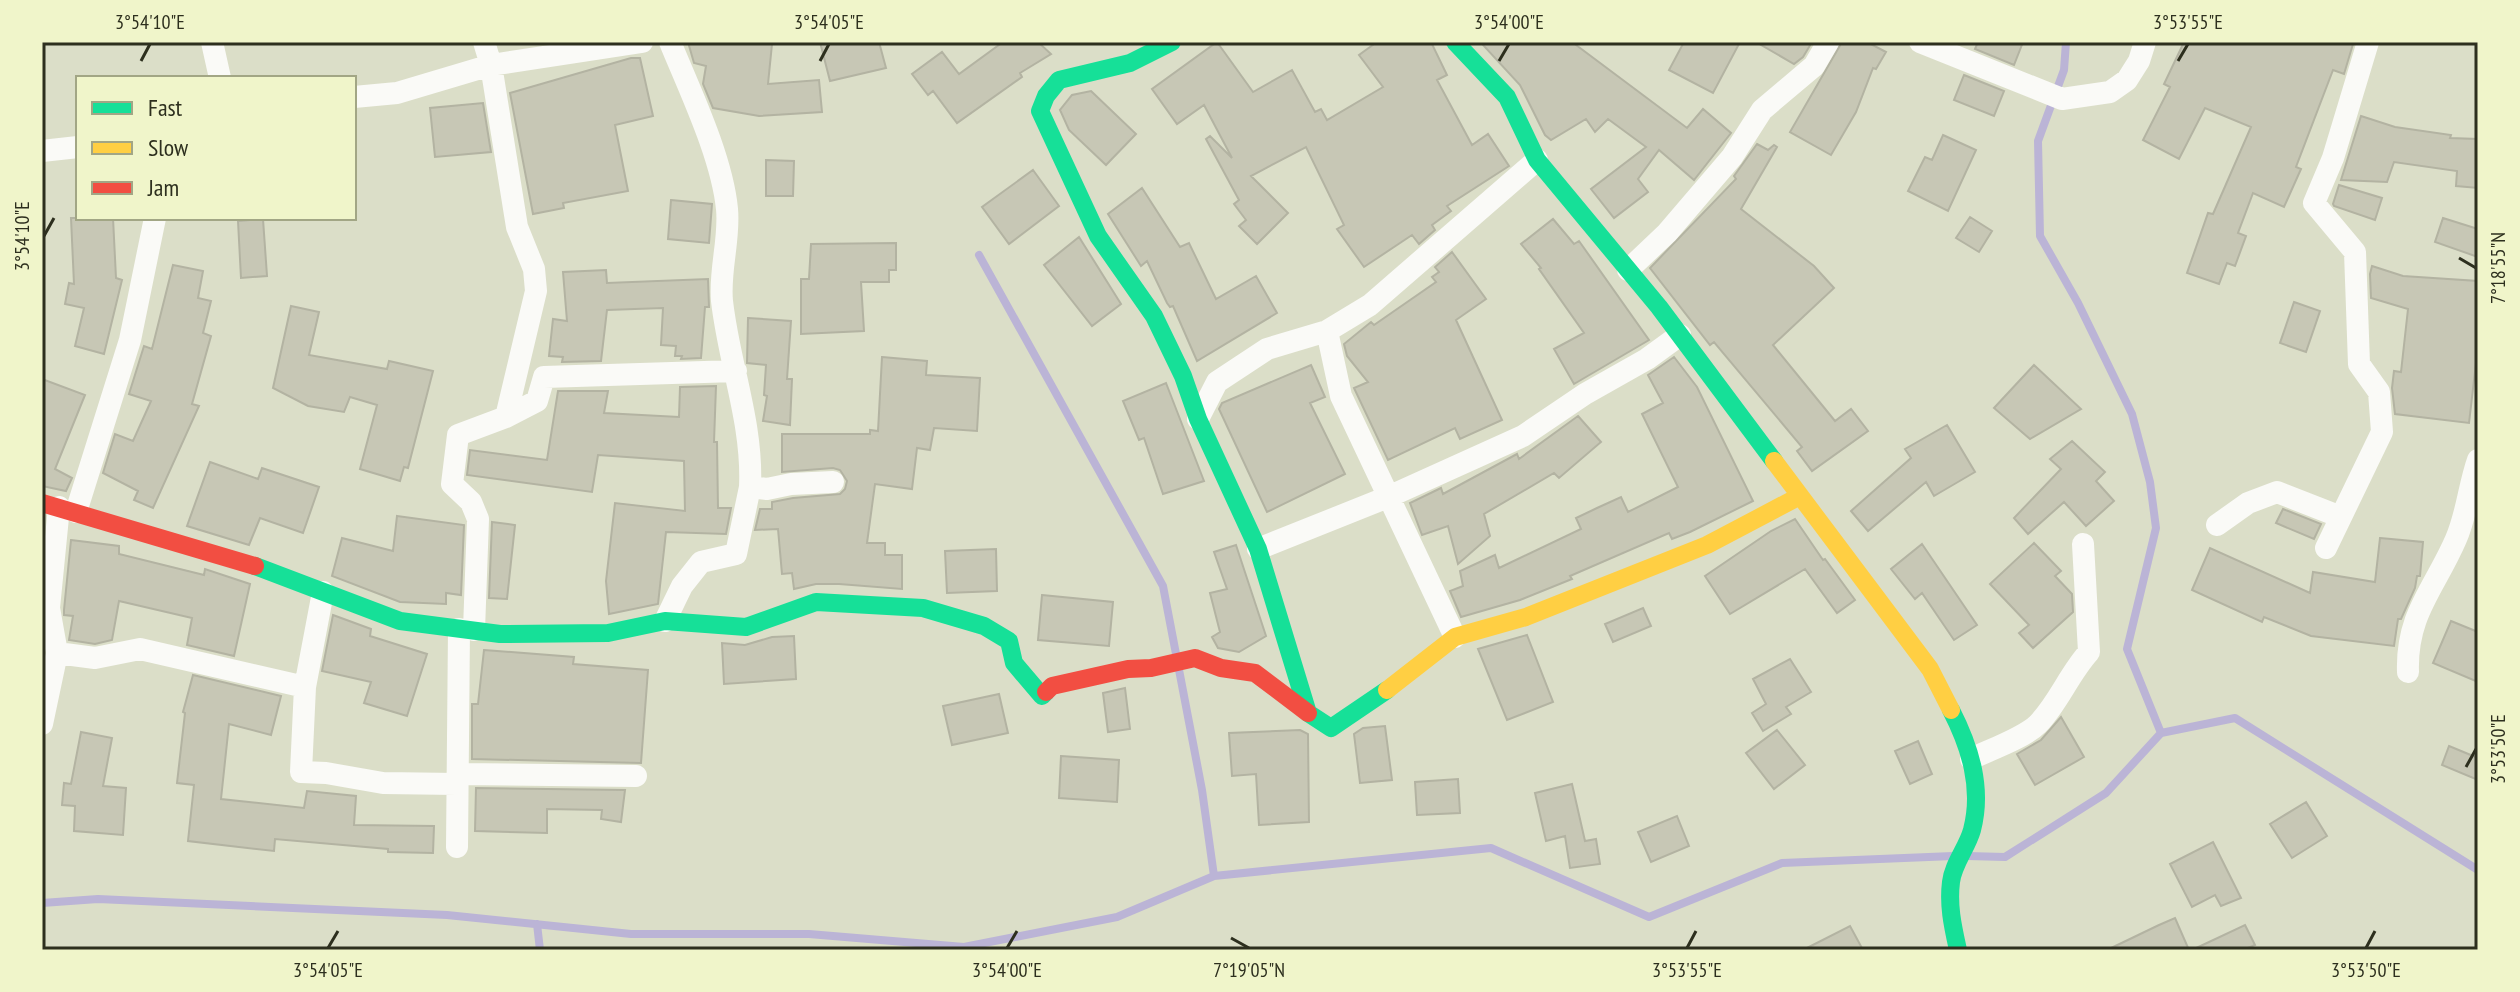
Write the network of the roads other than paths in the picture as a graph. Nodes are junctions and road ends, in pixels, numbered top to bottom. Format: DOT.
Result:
graph roads {
  1 [pos="212,42"];
  2 [pos="484,42"];
  3 [pos="642,42"];
  4 [pos="670,42"];
  5 [pos="1172,42"];
  6 [pos="1455,42"];
  7 [pos="1828,42"];
  8 [pos="1920,42"];
  9 [pos="2145,42"];
  10 [pos="2368,42"];
  11 [pos="491,65"];
  12 [pos="220,76"];
  13 [pos="356,97"];
  14 [pos="76,147"];
  15 [pos="42,151"];
  16 [pos="1537,160"];
  17 [pos="155,220"];
  18 [pos="1628,270"];
  19 [pos="1327,331"];
  20 [pos="1680,335"];
  21 [pos="736,371"];
  22 [pos="1183,376"];
  23 [pos="1217,382"];
  24 [pos="506,417"];
  25 [pos="1198,419"];
  26 [pos="2478,460"];
  27 [pos="833,482"];
  28 [pos="750,487"];
  29 [pos="1800,496"];
  30 [pos="1388,497"];
  31 [pos="59,507"];
  32 [pos="2341,517"];
  33 [pos="2217,525"];
  34 [pos="2083,544"];
  35 [pos="2326,548"];
  36 [pos="1258,549"];
  37 [pos="323,592"];
  38 [pos="46,607"];
  39 [pos="665,621"];
  40 [pos="466,630"];
  41 [pos="1455,637"];
  42 [pos="57,653"];
  43 [pos="2408,672"];
  44 [pos="305,687"];
  45 [pos="1308,713"];
  46 [pos="42,724"];
  47 [pos="1971,759"];
  48 [pos="636,776"];
  49 [pos="458,779"];
  50 [pos="457,847"];
  51 [pos="1958,950"];
  1 -- 12 [label="street"];
  2 -- 11 [label="street"];
  3 -- 11 [label="street"];
  4 -- 21 [label="street"];
  5 -- 22 [label="street"];
  6 -- 16 [label="street"];
  7 -- 18 [label="street"];
  8 -- 9 [label="street"];
  10 -- 32 [label="street"];
  11 -- 13 [label="street"];
  11 -- 24 [label="street"];
  14 -- 15 [label="street"];
  16 -- 18 [label="street"];
  16 -- 19 [label="street"];
  17 -- 31 [label="street"];
  18 -- 20 [label="street"];
  19 -- 23 [label="street"];
  19 -- 30 [label="street"];
  20 -- 29 [label="street"];
  20 -- 30 [label="street"];
  21 -- 24 [label="street"];
  21 -- 28 [label="street"];
  22 -- 23 [label="street"];
  22 -- 25 [label="street"];
  23 -- 25 [label="street"];
  24 -- 40 [label="street"];
  25 -- 36 [label="street"];
  26 -- 43 [label="street"];
  27 -- 28 [label="street"];
  28 -- 39 [label="street"];
  29 -- 41 [label="street"];
  29 -- 47 [label="street"];
  30 -- 36 [label="street"];
  30 -- 41 [label="street"];
  31 -- 37 [label="street"];
  31 -- 38 [label="street"];
  32 -- 33 [label="street"];
  32 -- 35 [label="street"];
  34 -- 47 [label="street"];
  36 -- 45 [label="street"];
  37 -- 40 [label="street"];
  37 -- 44 [label="street"];
  38 -- 42 [label="street"];
  39 -- 40 [label="street"];
  39 -- 45 [label="street"];
  40 -- 49 [label="street"];
  41 -- 45 [label="street"];
  42 -- 44 [label="street"];
  42 -- 46 [label="street"];
  44 -- 49 [label="street"];
  47 -- 51 [label="street"];
  48 -- 49 [label="street"];
  49 -- 50 [label="street"];
}
